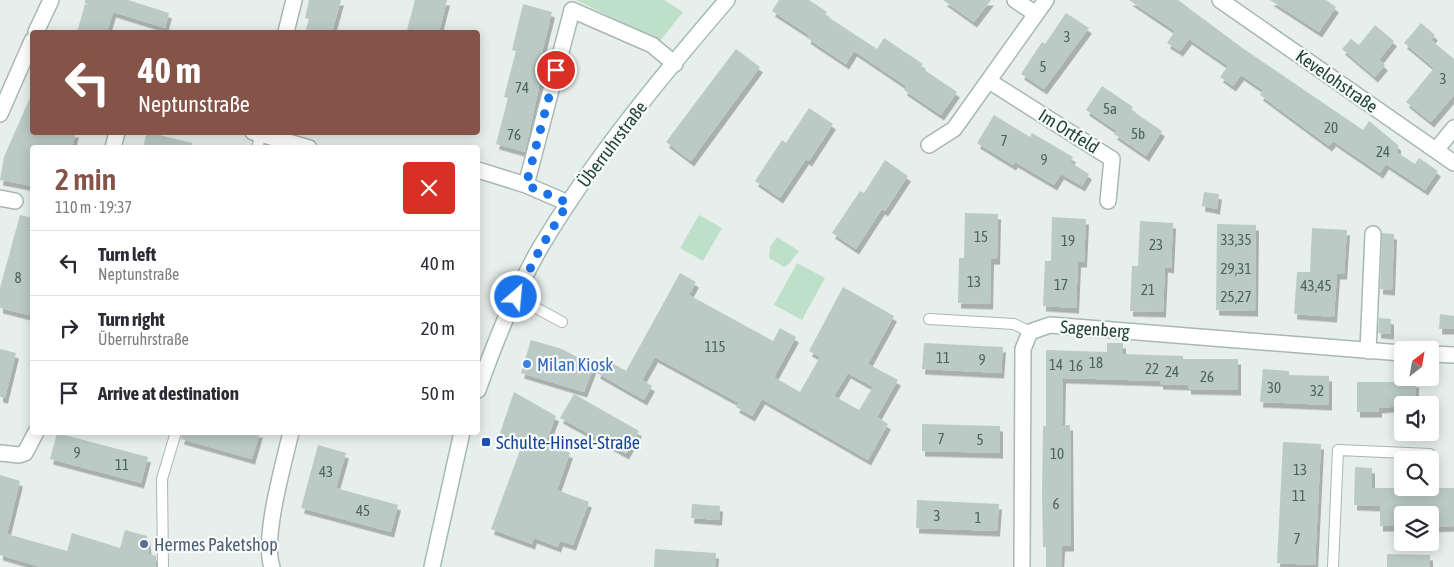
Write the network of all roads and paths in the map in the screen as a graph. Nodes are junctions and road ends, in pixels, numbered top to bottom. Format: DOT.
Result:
graph roads {
  1 [pos="51,0"];
  2 [pos="294,0"];
  3 [pos="728,0"];
  4 [pos="1015,0"];
  5 [pos="1046,0"];
  6 [pos="1220,0"];
  7 [pos="567,5"];
  8 [pos="1036,14"];
  9 [pos="37,30"];
  10 [pos="286,30"];
  11 [pos="30,52"];
  12 [pos="675,64"];
  13 [pos="26,75"];
  14 [pos="990,81"];
  15 [pos="0,114"];
  16 [pos="1454,128"];
  17 [pos="258,137"];
  18 [pos="295,145"];
  19 [pos="929,146"];
  20 [pos="1436,150"];
  21 [pos="1454,163"];
  22 [pos="480,171"];
  23 [pos="526,185"];
  24 [pos="1108,201"];
  25 [pos="568,203"];
  26 [pos="1372,234"];
  27 [pos="516,297"];
  28 [pos="928,319"];
  29 [pos="562,322"];
  30 [pos="1030,332"];
  31 [pos="1368,352"];
  32 [pos="1394,353"];
  33 [pos="1439,354"];
  34 [pos="1454,355"];
  35 [pos="480,385"];
  36 [pos="34,435"];
  37 [pos="175,435"];
  38 [pos="290,435"];
  39 [pos="461,435"];
  40 [pos="1394,452"];
  41 [pos="0,453"];
  42 [pos="163,567"];
  43 [pos="272,567"];
  44 [pos="432,567"];
  45 [pos="1022,567"];
  46 [pos="1333,567"];
  1 -- 9 [label="street"];
  2 -- 10 [label="street"];
  3 -- 12 [label="street, Überruhrstraße"];
  4 -- 8 [label="street"];
  5 -- 8 [label="street"];
  6 -- 20 [label="street, Kevelohstraße"];
  7 -- 12 [label="street"];
  7 -- 23 [label="street"];
  8 -- 14 [label="street"];
  11 -- 13 [label="street"];
  12 -- 25 [label="street, Überruhrstraße"];
  13 -- 15 [label="street"];
  14 -- 19 [label="street"];
  14 -- 24 [label="street, Im Ortfeld"];
  16 -- 20 [label="street"];
  17 -- 18 [label="street"];
  20 -- 21 [label="street, Kevelohstraße"];
  22 -- 23 [label="street"];
  23 -- 25 [label="street"];
  25 -- 27 [label="street, Überruhrstraße"];
  26 -- 31 [label="street"];
  27 -- 29 [label="lane"];
  27 -- 35 [label="street, Überruhrstraße"];
  28 -- 30 [label="lane"];
  30 -- 31 [label="street, Sagenberg"];
  30 -- 45 [label="street"];
  31 -- 32 [label="street, Sagenberg"];
  33 -- 34 [label="street"];
  36 -- 41 [label="street"];
  37 -- 42 [label="lane"];
  38 -- 43 [label="street"];
  39 -- 44 [label="street"];
  40 -- 46 [label="lane"];
}
